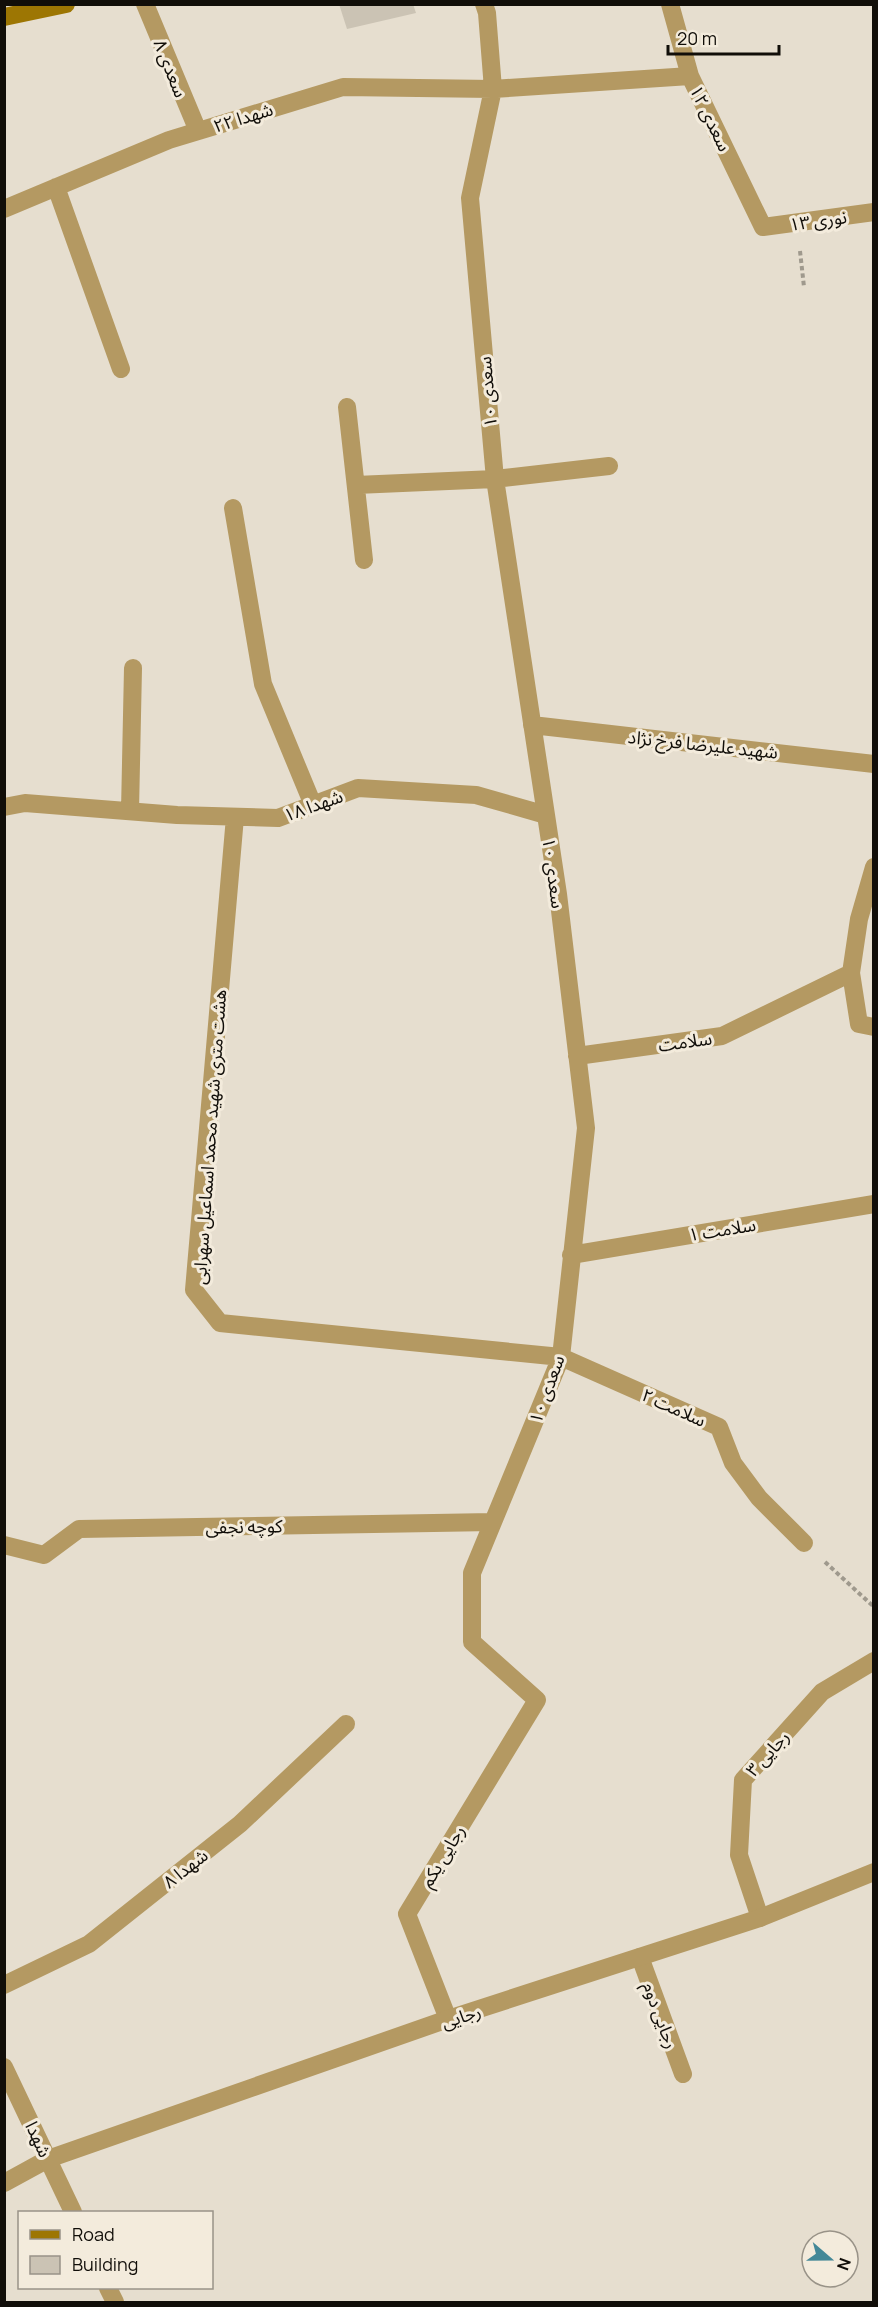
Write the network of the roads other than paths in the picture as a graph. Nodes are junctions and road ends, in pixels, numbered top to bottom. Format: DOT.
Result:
graph roads {
  1 [pos="66,4"];
  2 [pos="145,4"];
  3 [pos="484,4"];
  4 [pos="670,4"];
  5 [pos="4,17"];
  6 [pos="690,76"];
  7 [pos="493,89"];
  8 [pos="198,131"];
  9 [pos="56,187"];
  10 [pos="4,209"];
  11 [pos="873,212"];
  12 [pos="763,227"];
  13 [pos="121,369"];
  14 [pos="347,407"];
  15 [pos="609,466"];
  16 [pos="495,479"];
  17 [pos="356,485"];
  18 [pos="233,508"];
  19 [pos="364,560"];
  20 [pos="133,668"];
  21 [pos="532,725"];
  22 [pos="873,764"];
  23 [pos="313,806"];
  24 [pos="4,807"];
  25 [pos="130,811"];
  26 [pos="546,815"];
  27 [pos="235,817"];
  28 [pos="873,867"];
  29 [pos="851,974"];
  30 [pos="873,1027"];
  31 [pos="577,1056"];
  32 [pos="873,1204"];
  33 [pos="571,1255"];
  34 [pos="561,1357"];
  35 [pos="493,1522"];
  36 [pos="804,1543"];
  37 [pos="4,1545"];
  38 [pos="873,1661"];
  39 [pos="537,1700"];
  40 [pos="346,1724"];
  41 [pos="873,1872"];
  42 [pos="760,1918"];
  43 [pos="640,1957"];
  44 [pos="4,1985"];
  45 [pos="448,2019"];
  46 [pos="4,2067"];
  47 [pos="683,2074"];
  48 [pos="48,2159"];
  49 [pos="4,2183"];
  50 [pos="73,2211"];
  1 -- 5 [label="main road"];
  2 -- 8 [label="street, سعدی ۸"];
  3 -- 7 [label="street, سعدی ۱۰"];
  4 -- 6 [label="street, سعدی ۱۲"];
  6 -- 7 [label="street, شهدا ۲۲"];
  6 -- 12 [label="street, سعدی ۱۲"];
  7 -- 8 [label="street, شهدا ۲۲"];
  7 -- 16 [label="street, سعدی ۱۰"];
  8 -- 9 [label="street, شهدا ۲۲"];
  9 -- 10 [label="street, شهدا ۲۲"];
  9 -- 13 [label="street"];
  11 -- 12 [label="street, نوری ۱۳"];
  14 -- 17 [label="street"];
  15 -- 16 [label="street"];
  16 -- 17 [label="street"];
  16 -- 21 [label="street, سعدی ۱۰"];
  17 -- 19 [label="street"];
  18 -- 23 [label="street"];
  20 -- 25 [label="street"];
  21 -- 22 [label="street, شهید علیرضا فرخ نژاد"];
  21 -- 26 [label="street, سعدی ۱۰"];
  23 -- 26 [label="street, شهدا ۱۸"];
  23 -- 27 [label="street, شهدا ۱۸"];
  24 -- 25 [label="street, شهدا ۱۸"];
  25 -- 27 [label="street, شهدا ۱۸"];
  26 -- 31 [label="street, سعدی ۱۰"];
  27 -- 34 [label="street, هشت متری شهید محمد اسماعیل سهرابی"];
  28 -- 29 [label="street"];
  29 -- 30 [label="street"];
  29 -- 31 [label="street, سلامت"];
  31 -- 33 [label="street, سعدی ۱۰"];
  32 -- 33 [label="street, سلامت ۱"];
  33 -- 34 [label="street, سعدی ۱۰"];
  34 -- 35 [label="street, سعدی ۱۰"];
  34 -- 36 [label="street, سلامت ۲"];
  35 -- 37 [label="street, کوچه نجفی"];
  35 -- 39 [label="street, سعدی ۱۰"];
  38 -- 42 [label="street, رجایی ۳"];
  39 -- 45 [label="street, رجایی یکم"];
  40 -- 44 [label="street, شهدا ۸"];
  41 -- 42 [label="street, رجایی"];
  42 -- 43 [label="street, رجایی"];
  43 -- 45 [label="street, رجایی"];
  43 -- 47 [label="street, رجایی دوم"];
  45 -- 48 [label="street, رجایی"];
  46 -- 48 [label="street, شهدا"];
  48 -- 49 [label="street, رجایی"];
  48 -- 50 [label="street, شهدا"];
}
